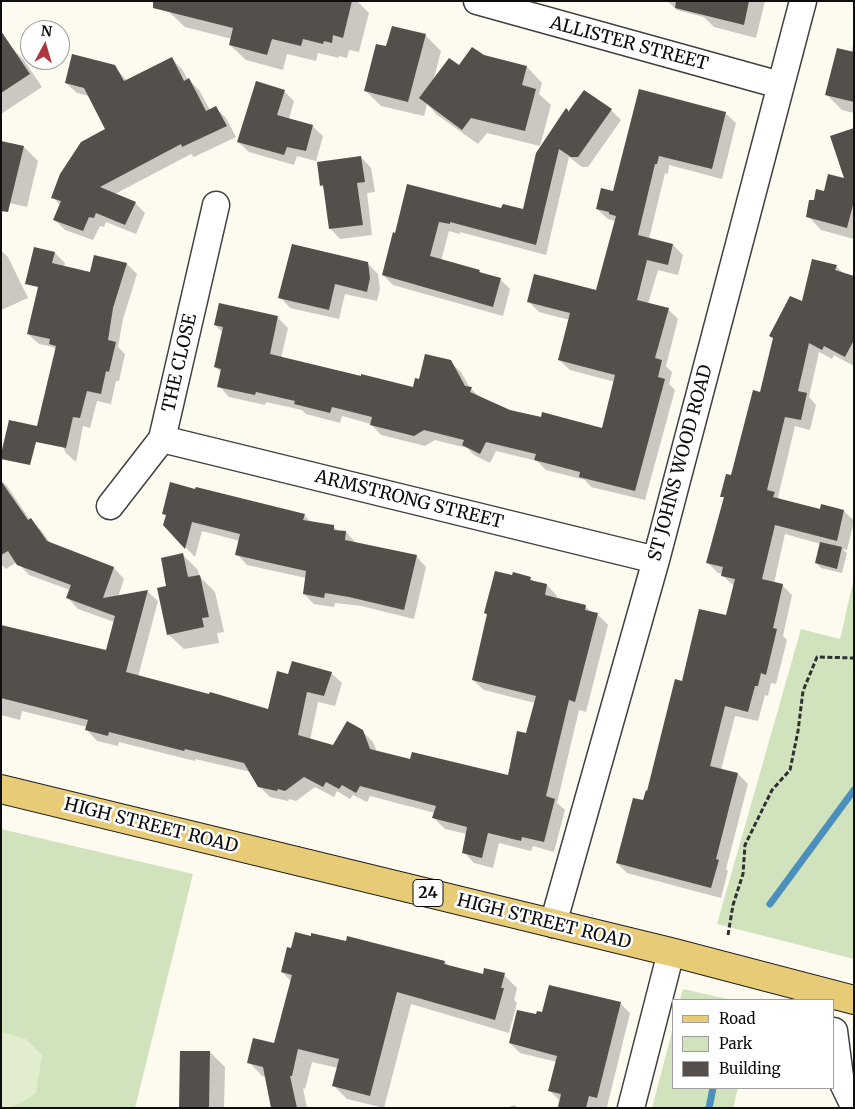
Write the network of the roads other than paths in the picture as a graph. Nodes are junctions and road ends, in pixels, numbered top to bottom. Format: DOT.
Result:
graph roads {
  1 [pos="478,1"];
  2 [pos="803,1"];
  3 [pos="780,85"];
  4 [pos="216,204"];
  5 [pos="162,439"];
  6 [pos="110,506"];
  7 [pos="656,560"];
  8 [pos="1,789"];
  9 [pos="553,924"];
  10 [pos="671,952"];
  11 [pos="828,997"];
  12 [pos="854,1000"];
  13 [pos="835,1039"];
  14 [pos="854,1106"];
  15 [pos="630,1108"];
  1 -- 3 [label="street, ALLISTER STREET"];
  2 -- 3 [label="street, ST JOHNS WOOD ROAD"];
  3 -- 7 [label="street, ST JOHNS WOOD ROAD"];
  4 -- 5 [label="street, THE CLOSE"];
  5 -- 6 [label="street, THE CLOSE"];
  5 -- 7 [label="street, ARMSTRONG STREET"];
  7 -- 9 [label="street, ST JOHNS WOOD ROAD"];
  8 -- 9 [label="main road, HIGH STREET ROAD / 24"];
  9 -- 10 [label="main road, HIGH STREET ROAD / 24"];
  10 -- 11 [label="main road, HIGH STREET ROAD / 24"];
  10 -- 15 [label="street"];
  11 -- 12 [label="main road, HIGH STREET ROAD / 24"];
  13 -- 14 [label="street"];
}
